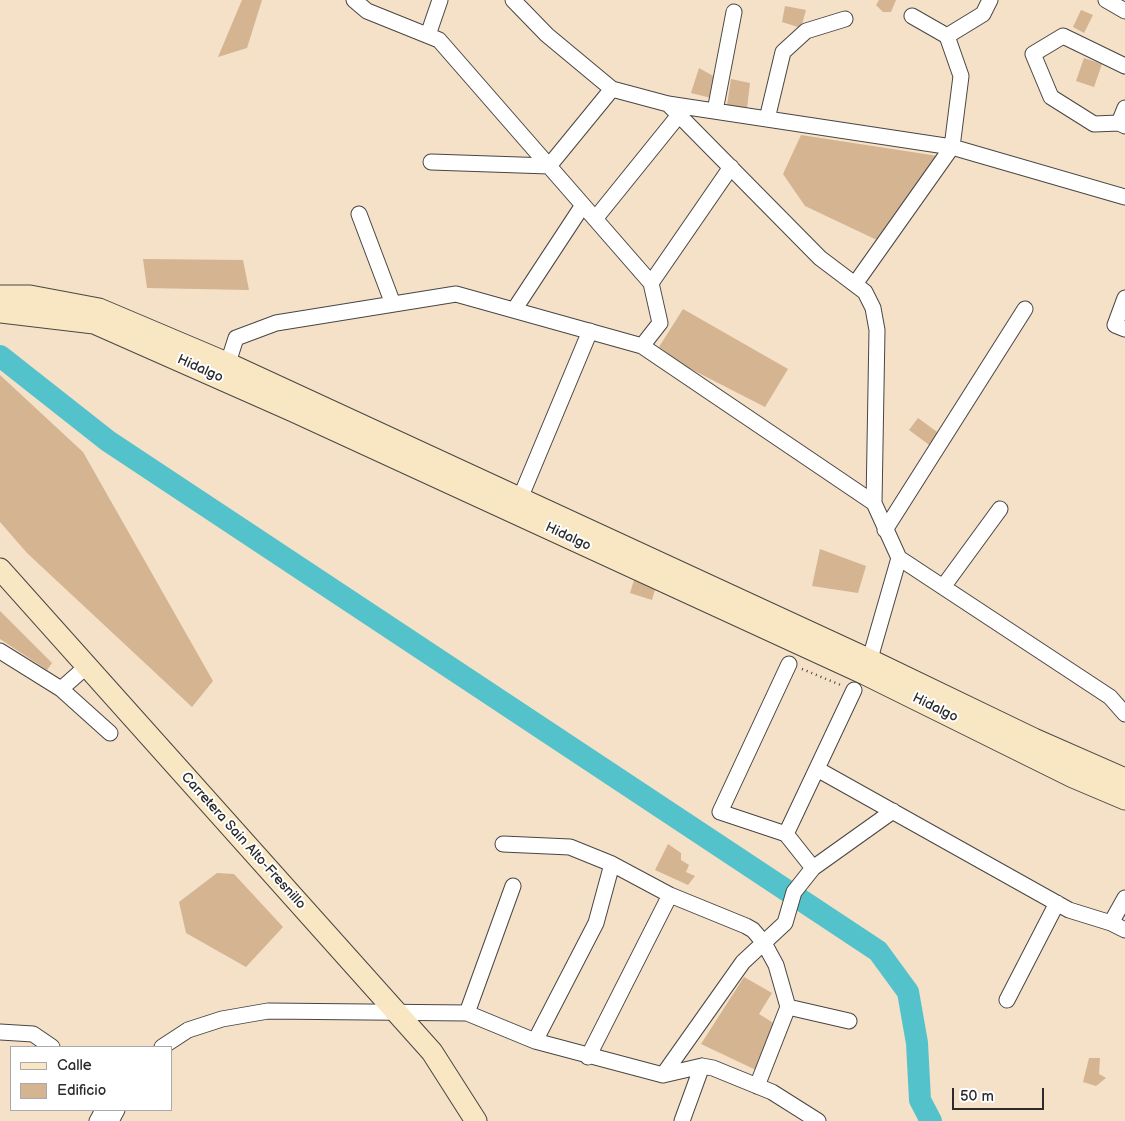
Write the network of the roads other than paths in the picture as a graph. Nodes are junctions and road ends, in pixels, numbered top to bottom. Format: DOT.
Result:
graph roads {
  1 [pos="354,0"];
  2 [pos="440,0"];
  3 [pos="513,0"];
  4 [pos="990,0"];
  5 [pos="1106,0"];
  6 [pos="1125,11"];
  7 [pos="734,12"];
  8 [pos="912,16"];
  9 [pos="845,19"];
  10 [pos="428,35"];
  11 [pos="947,36"];
  12 [pos="1125,66"];
  13 [pos="612,89"];
  14 [pos="668,104"];
  15 [pos="1125,108"];
  16 [pos="715,111"];
  17 [pos="680,115"];
  18 [pos="767,119"];
  19 [pos="1122,124"];
  20 [pos="952,147"];
  21 [pos="431,162"];
  22 [pos="549,166"];
  23 [pos="731,167"];
  24 [pos="1125,197"];
  25 [pos="583,205"];
  26 [pos="359,214"];
  27 [pos="595,218"];
  28 [pos="651,283"];
  29 [pos="855,284"];
  30 [pos="0,296"];
  31 [pos="1125,298"];
  32 [pos="393,304"];
  33 [pos="1025,309"];
  34 [pos="514,310"];
  35 [pos="0,312"];
  36 [pos="1125,329"];
  37 [pos="590,332"];
  38 [pos="642,346"];
  39 [pos="226,371"];
  40 [pos="874,503"];
  41 [pos="517,505"];
  42 [pos="1000,509"];
  43 [pos="885,530"];
  44 [pos="899,558"];
  45 [pos="0,569"];
  46 [pos="0,577"];
  47 [pos="944,588"];
  48 [pos="0,651"];
  49 [pos="789,664"];
  50 [pos="85,668"];
  51 [pos="863,674"];
  52 [pos="61,689"];
  53 [pos="1125,714"];
  54 [pos="110,733"];
  55 [pos="817,769"];
  56 [pos="1124,792"];
  57 [pos="893,812"];
  58 [pos="786,834"];
  59 [pos="503,844"];
  60 [pos="612,864"];
  61 [pos="813,868"];
  62 [pos="513,886"];
  63 [pos="670,895"];
  64 [pos="1125,898"];
  65 [pos="1057,903"];
  66 [pos="1111,923"];
  67 [pos="1125,930"];
  68 [pos="764,943"];
  69 [pos="1007,1000"];
  70 [pos="788,1007"];
  71 [pos="392,1012"];
  72 [pos="467,1013"];
  73 [pos="849,1021"];
  74 [pos="0,1032"];
  75 [pos="535,1041"];
  76 [pos="51,1046"];
  77 [pos="164,1046"];
  78 [pos="588,1057"];
  79 [pos="702,1066"];
  80 [pos="663,1075"];
  81 [pos="757,1086"];
  82 [pos="468,1121"];
  83 [pos="476,1121"];
  84 [pos="682,1121"];
  85 [pos="818,1121"];
  1 -- 10 [label="street"];
  2 -- 10 [label="street"];
  3 -- 13 [label="street"];
  4 -- 11 [label="street"];
  5 -- 6 [label="street"];
  7 -- 16 [label="street"];
  8 -- 11 [label="street"];
  9 -- 18 [label="street"];
  10 -- 22 [label="street"];
  11 -- 20 [label="street"];
  12 -- 19 [label="street"];
  13 -- 14 [label="street"];
  13 -- 22 [label="street"];
  14 -- 16 [label="street"];
  14 -- 17 [label="street"];
  15 -- 19 [label="street"];
  16 -- 18 [label="street"];
  17 -- 23 [label="street"];
  17 -- 27 [label="street"];
  18 -- 20 [label="street"];
  20 -- 24 [label="street"];
  20 -- 29 [label="street"];
  21 -- 22 [label="street"];
  22 -- 25 [label="street"];
  23 -- 28 [label="street"];
  23 -- 29 [label="street"];
  25 -- 27 [label="street"];
  25 -- 34 [label="street"];
  26 -- 32 [label="street"];
  27 -- 28 [label="street"];
  28 -- 38 [label="street"];
  29 -- 40 [label="street"];
  30 -- 39 [label="main road, Hidalgo"];
  31 -- 36 [label="street"];
  32 -- 34 [label="street"];
  32 -- 39 [label="street"];
  33 -- 43 [label="street"];
  34 -- 37 [label="street"];
  35 -- 39 [label="main road, Hidalgo"];
  37 -- 38 [label="street"];
  37 -- 41 [label="street"];
  38 -- 40 [label="street"];
  39 -- 41 [label="main road, Hidalgo"];
  40 -- 43 [label="street"];
  41 -- 51 [label="main road, Hidalgo"];
  42 -- 47 [label="street"];
  43 -- 44 [label="street"];
  44 -- 47 [label="street"];
  44 -- 51 [label="street"];
  45 -- 50 [label="main road"];
  46 -- 50 [label="main road"];
  47 -- 53 [label="street"];
  48 -- 52 [label="street"];
  49 -- 58 [label="street"];
  50 -- 52 [label="street"];
  50 -- 71 [label="main road"];
  51 -- 55 [label="street"];
  51 -- 56 [label="main road, Hidalgo"];
  52 -- 54 [label="street"];
  55 -- 57 [label="street"];
  55 -- 58 [label="street"];
  57 -- 61 [label="street"];
  57 -- 65 [label="street"];
  58 -- 61 [label="street"];
  59 -- 60 [label="street"];
  60 -- 63 [label="street"];
  60 -- 75 [label="street"];
  61 -- 68 [label="street"];
  62 -- 72 [label="street"];
  63 -- 68 [label="street"];
  63 -- 78 [label="street"];
  64 -- 66 [label="street"];
  65 -- 66 [label="street"];
  65 -- 69 [label="street"];
  66 -- 67 [label="street"];
  68 -- 70 [label="street"];
  68 -- 80 [label="street"];
  70 -- 73 [label="street"];
  70 -- 81 [label="street"];
  71 -- 72 [label="street"];
  71 -- 77 [label="street"];
  71 -- 82 [label="main road"];
  71 -- 83 [label="main road"];
  72 -- 75 [label="street"];
  74 -- 76 [label="street"];
  75 -- 78 [label="street"];
  78 -- 80 [label="street"];
  79 -- 80 [label="street"];
  79 -- 81 [label="street"];
  79 -- 84 [label="street"];
  81 -- 85 [label="street"];
}
